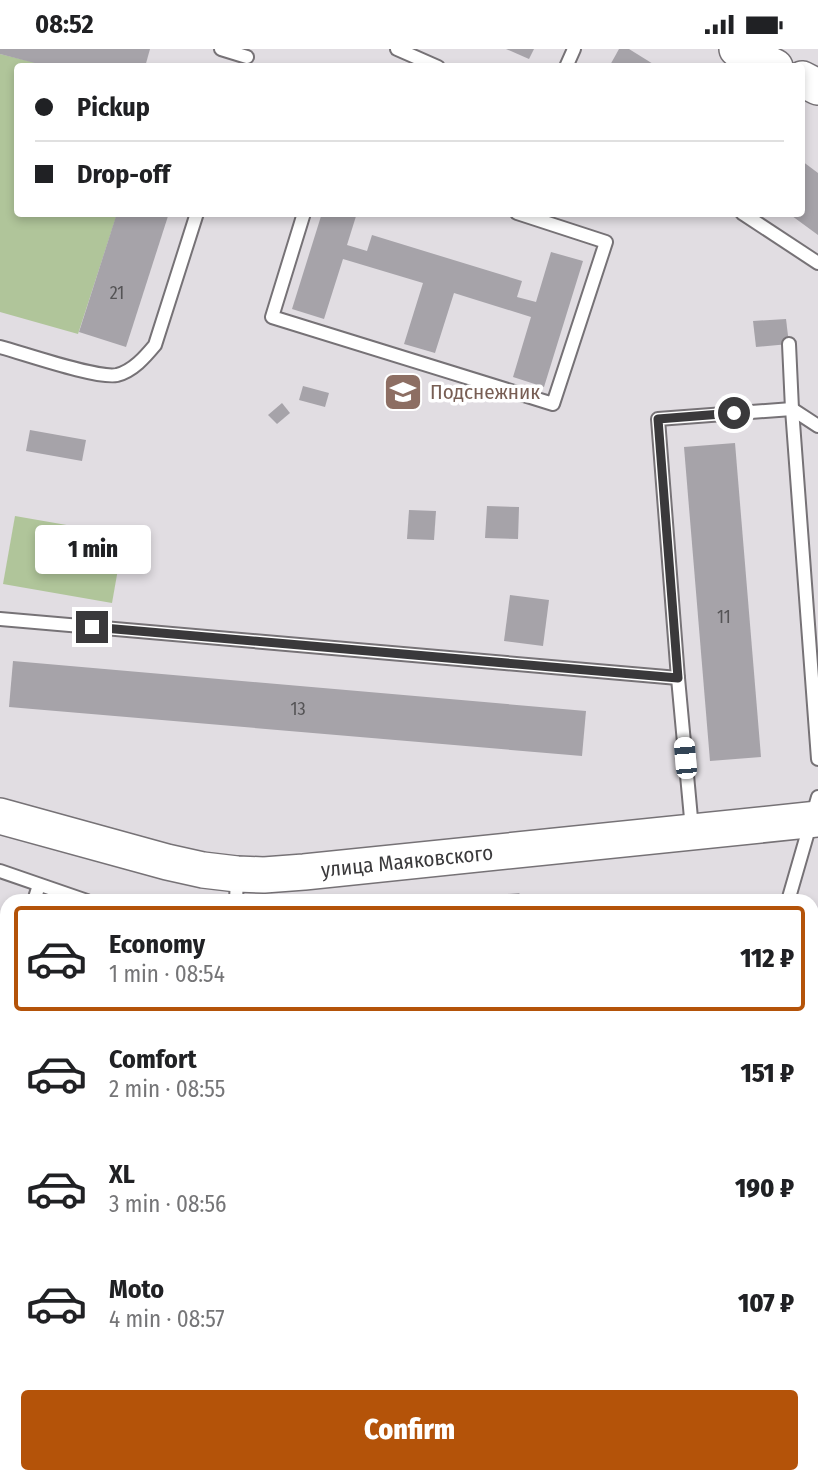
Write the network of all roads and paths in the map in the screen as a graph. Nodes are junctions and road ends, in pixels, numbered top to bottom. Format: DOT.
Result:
graph roads {
  1 [pos="221,49"];
  2 [pos="397,49"];
  3 [pos="737,49"];
  4 [pos="247,57"];
  5 [pos="430,63"];
  6 [pos="767,63"];
  7 [pos="196,217"];
  8 [pos="303,217"];
  9 [pos="528,217"];
  10 [pos="748,217"];
  11 [pos="818,263"];
  12 [pos="789,344"];
  13 [pos="1,351"];
  14 [pos="792,409"];
  15 [pos="818,426"];
  16 [pos="0,619"];
  17 [pos="678,678"];
  18 [pos="818,759"];
  19 [pos="816,812"];
  20 [pos="0,816"];
  21 [pos="692,833"];
  22 [pos="0,871"];
  23 [pos="39,885"];
  24 [pos="237,888"];
  25 [pos="36,894"];
  26 [pos="66,894"];
  27 [pos="791,894"];
  1 -- 4 [label="lane"];
  2 -- 5 [label="lane"];
  3 -- 6 [label="street"];
  7 -- 13 [label="lane"];
  8 -- 9 [label="lane"];
  10 -- 11 [label="lane"];
  12 -- 14 [label="lane"];
  14 -- 15 [label="lane"];
  14 -- 17 [label="lane"];
  14 -- 18 [label="lane"];
  16 -- 17 [label="lane"];
  17 -- 21 [label="lane"];
  19 -- 21 [label="street, улица Маяковского"];
  19 -- 27 [label="lane"];
  20 -- 24 [label="street, улица Маяковского"];
  21 -- 24 [label="street, улица Маяковского"];
  22 -- 23 [label="lane"];
  23 -- 25 [label="lane"];
  23 -- 26 [label="lane"];
}
